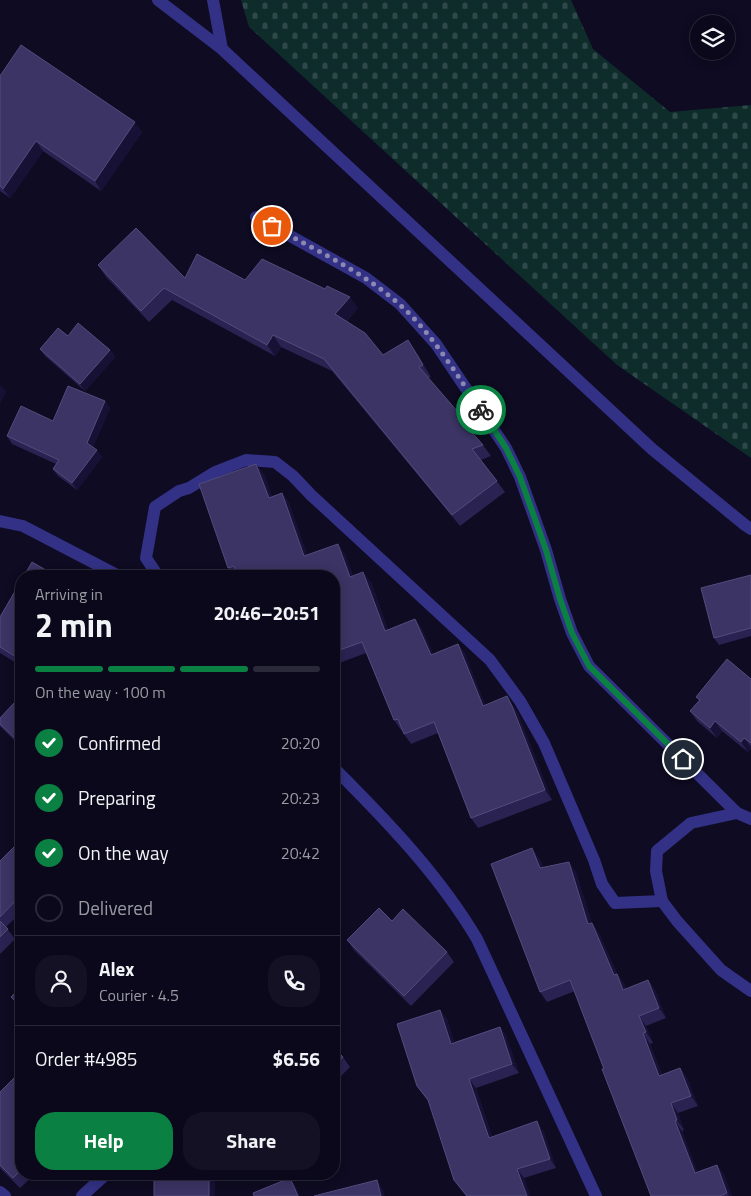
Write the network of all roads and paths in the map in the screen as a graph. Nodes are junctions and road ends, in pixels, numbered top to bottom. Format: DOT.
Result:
graph roads {
  1 [pos="158,0"];
  2 [pos="213,0"];
  3 [pos="222,50"];
  4 [pos="256,217"];
  5 [pos="0,521"];
  6 [pos="751,528"];
  7 [pos="107,570"];
  8 [pos="154,570"];
  9 [pos="340,774"];
  10 [pos="737,813"];
  11 [pos="751,820"];
  12 [pos="662,902"];
  13 [pos="751,991"];
  14 [pos="99,1180"];
  15 [pos="0,1192"];
  16 [pos="5,1196"];
  17 [pos="82,1196"];
  18 [pos="596,1196"];
  1 -- 3 [label="street"];
  2 -- 3 [label="street"];
  3 -- 6 [label="street"];
  4 -- 10 [label="street"];
  5 -- 7 [label="street"];
  8 -- 12 [label="street"];
  9 -- 18 [label="street"];
  10 -- 11 [label="street"];
  10 -- 12 [label="street"];
  12 -- 13 [label="street"];
  14 -- 17 [label="street"];
  15 -- 16 [label="street"];
}
